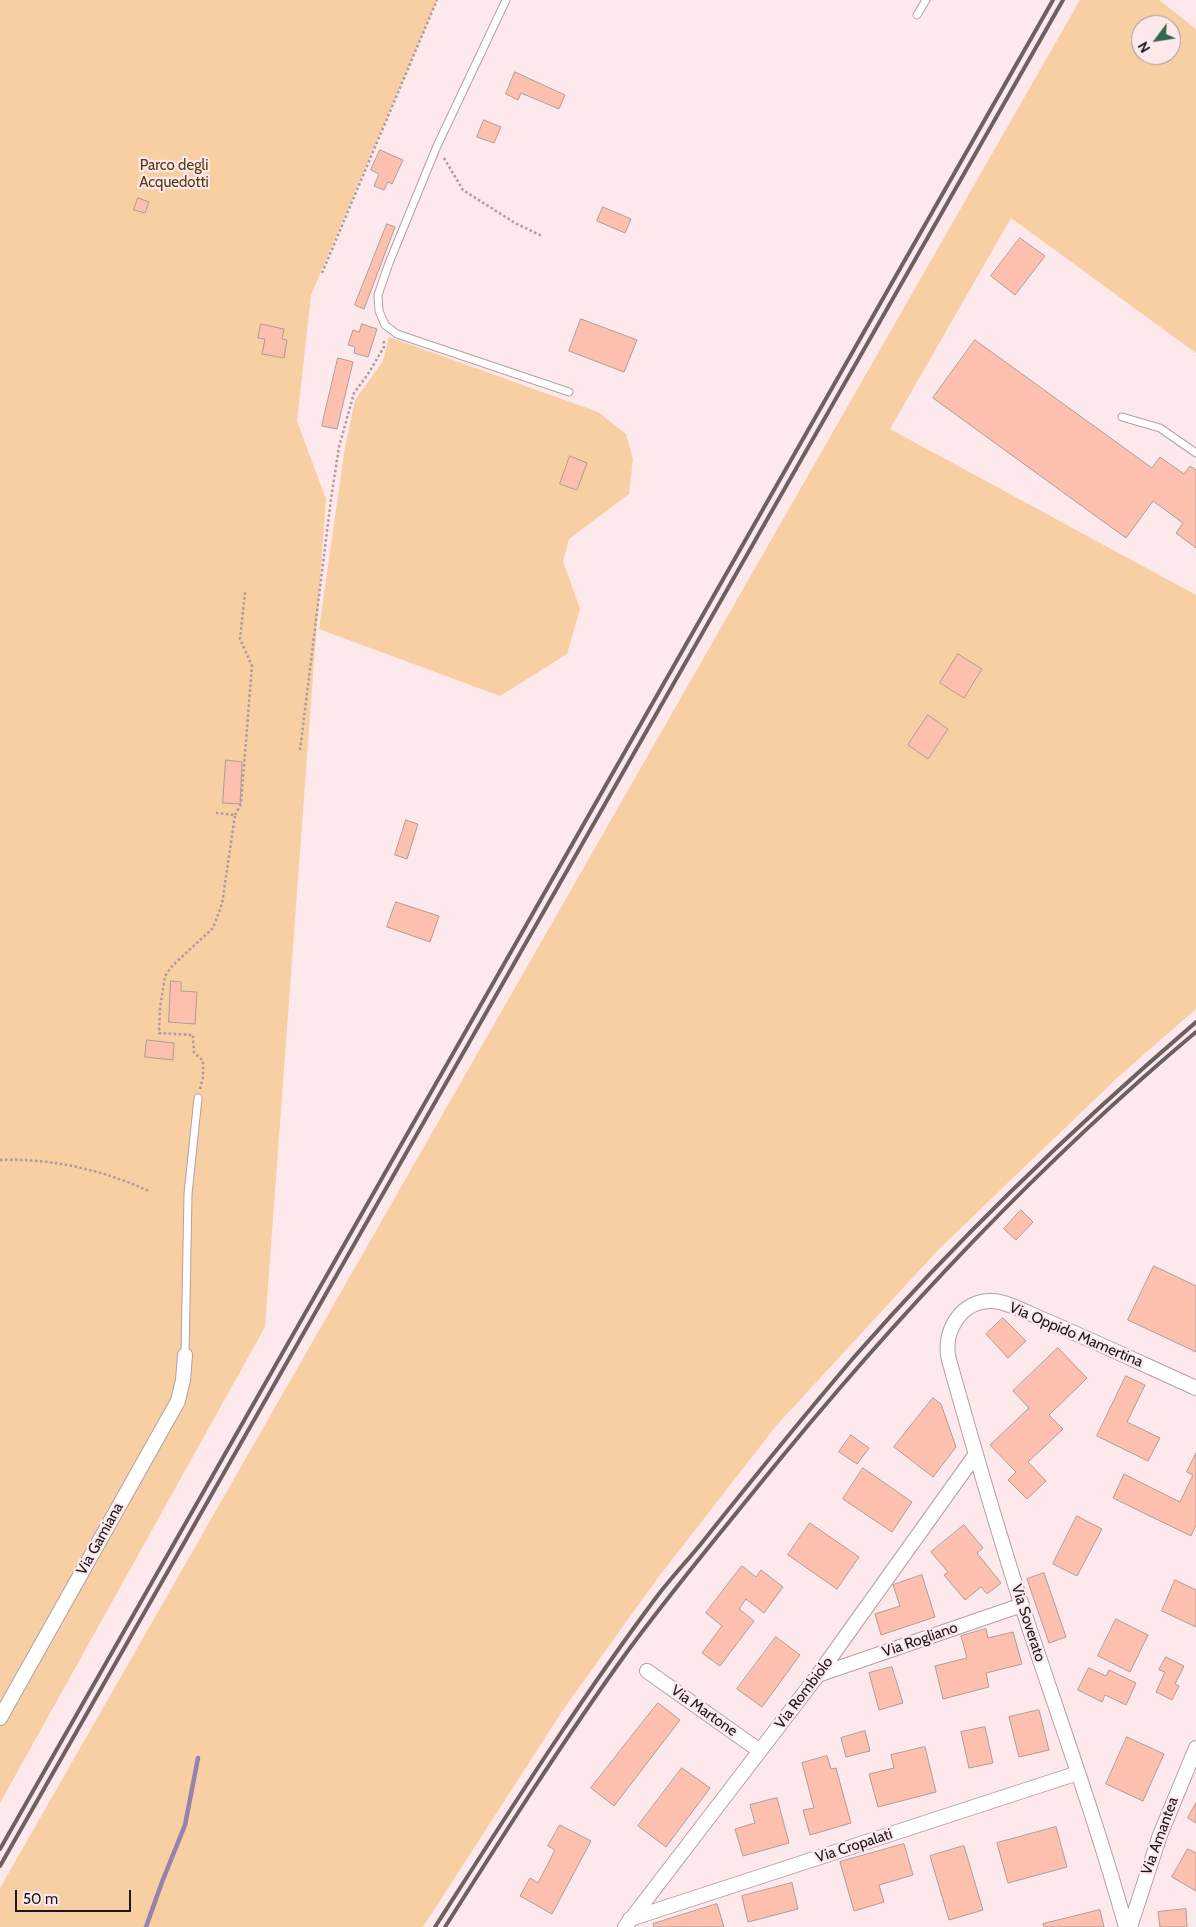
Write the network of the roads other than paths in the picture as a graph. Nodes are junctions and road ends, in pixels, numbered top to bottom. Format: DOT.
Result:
graph roads {
  1 [pos="506,0"];
  2 [pos="926,0"];
  3 [pos="917,15"];
  4 [pos="569,392"];
  5 [pos="1122,417"];
  6 [pos="1196,453"];
  7 [pos="198,1098"];
  8 [pos="957,1318"];
  9 [pos="185,1355"];
  10 [pos="1196,1388"];
  11 [pos="976,1454"];
  12 [pos="1022,1605"];
  13 [pos="647,1671"];
  14 [pos="818,1675"];
  15 [pos="0,1718"];
  16 [pos="1196,1748"];
  17 [pos="760,1752"];
  18 [pos="1078,1773"];
  19 [pos="627,1923"];
  20 [pos="1126,1927"];
  21 [pos="1130,1927"];
  1 -- 4 [label="lane"];
  2 -- 3 [label="lane"];
  5 -- 6 [label="lane"];
  7 -- 9 [label="lane"];
  8 -- 10 [label="street, Via Oppido Mamertina"];
  8 -- 11 [label="street, Via Soverato"];
  9 -- 15 [label="street, Via Gamiana"];
  11 -- 12 [label="street, Via Soverato"];
  11 -- 14 [label="street, Via Rombiolo"];
  12 -- 14 [label="street, Via Rogliano"];
  12 -- 18 [label="street, Via Soverato"];
  13 -- 17 [label="street, Via Martone"];
  14 -- 17 [label="street, Via Rombiolo"];
  16 -- 21 [label="street, Via Amantea"];
  17 -- 19 [label="street, Via Rombiolo"];
  18 -- 19 [label="street, Via Cropalati"];
  18 -- 20 [label="street, Via Soverato"];
}
